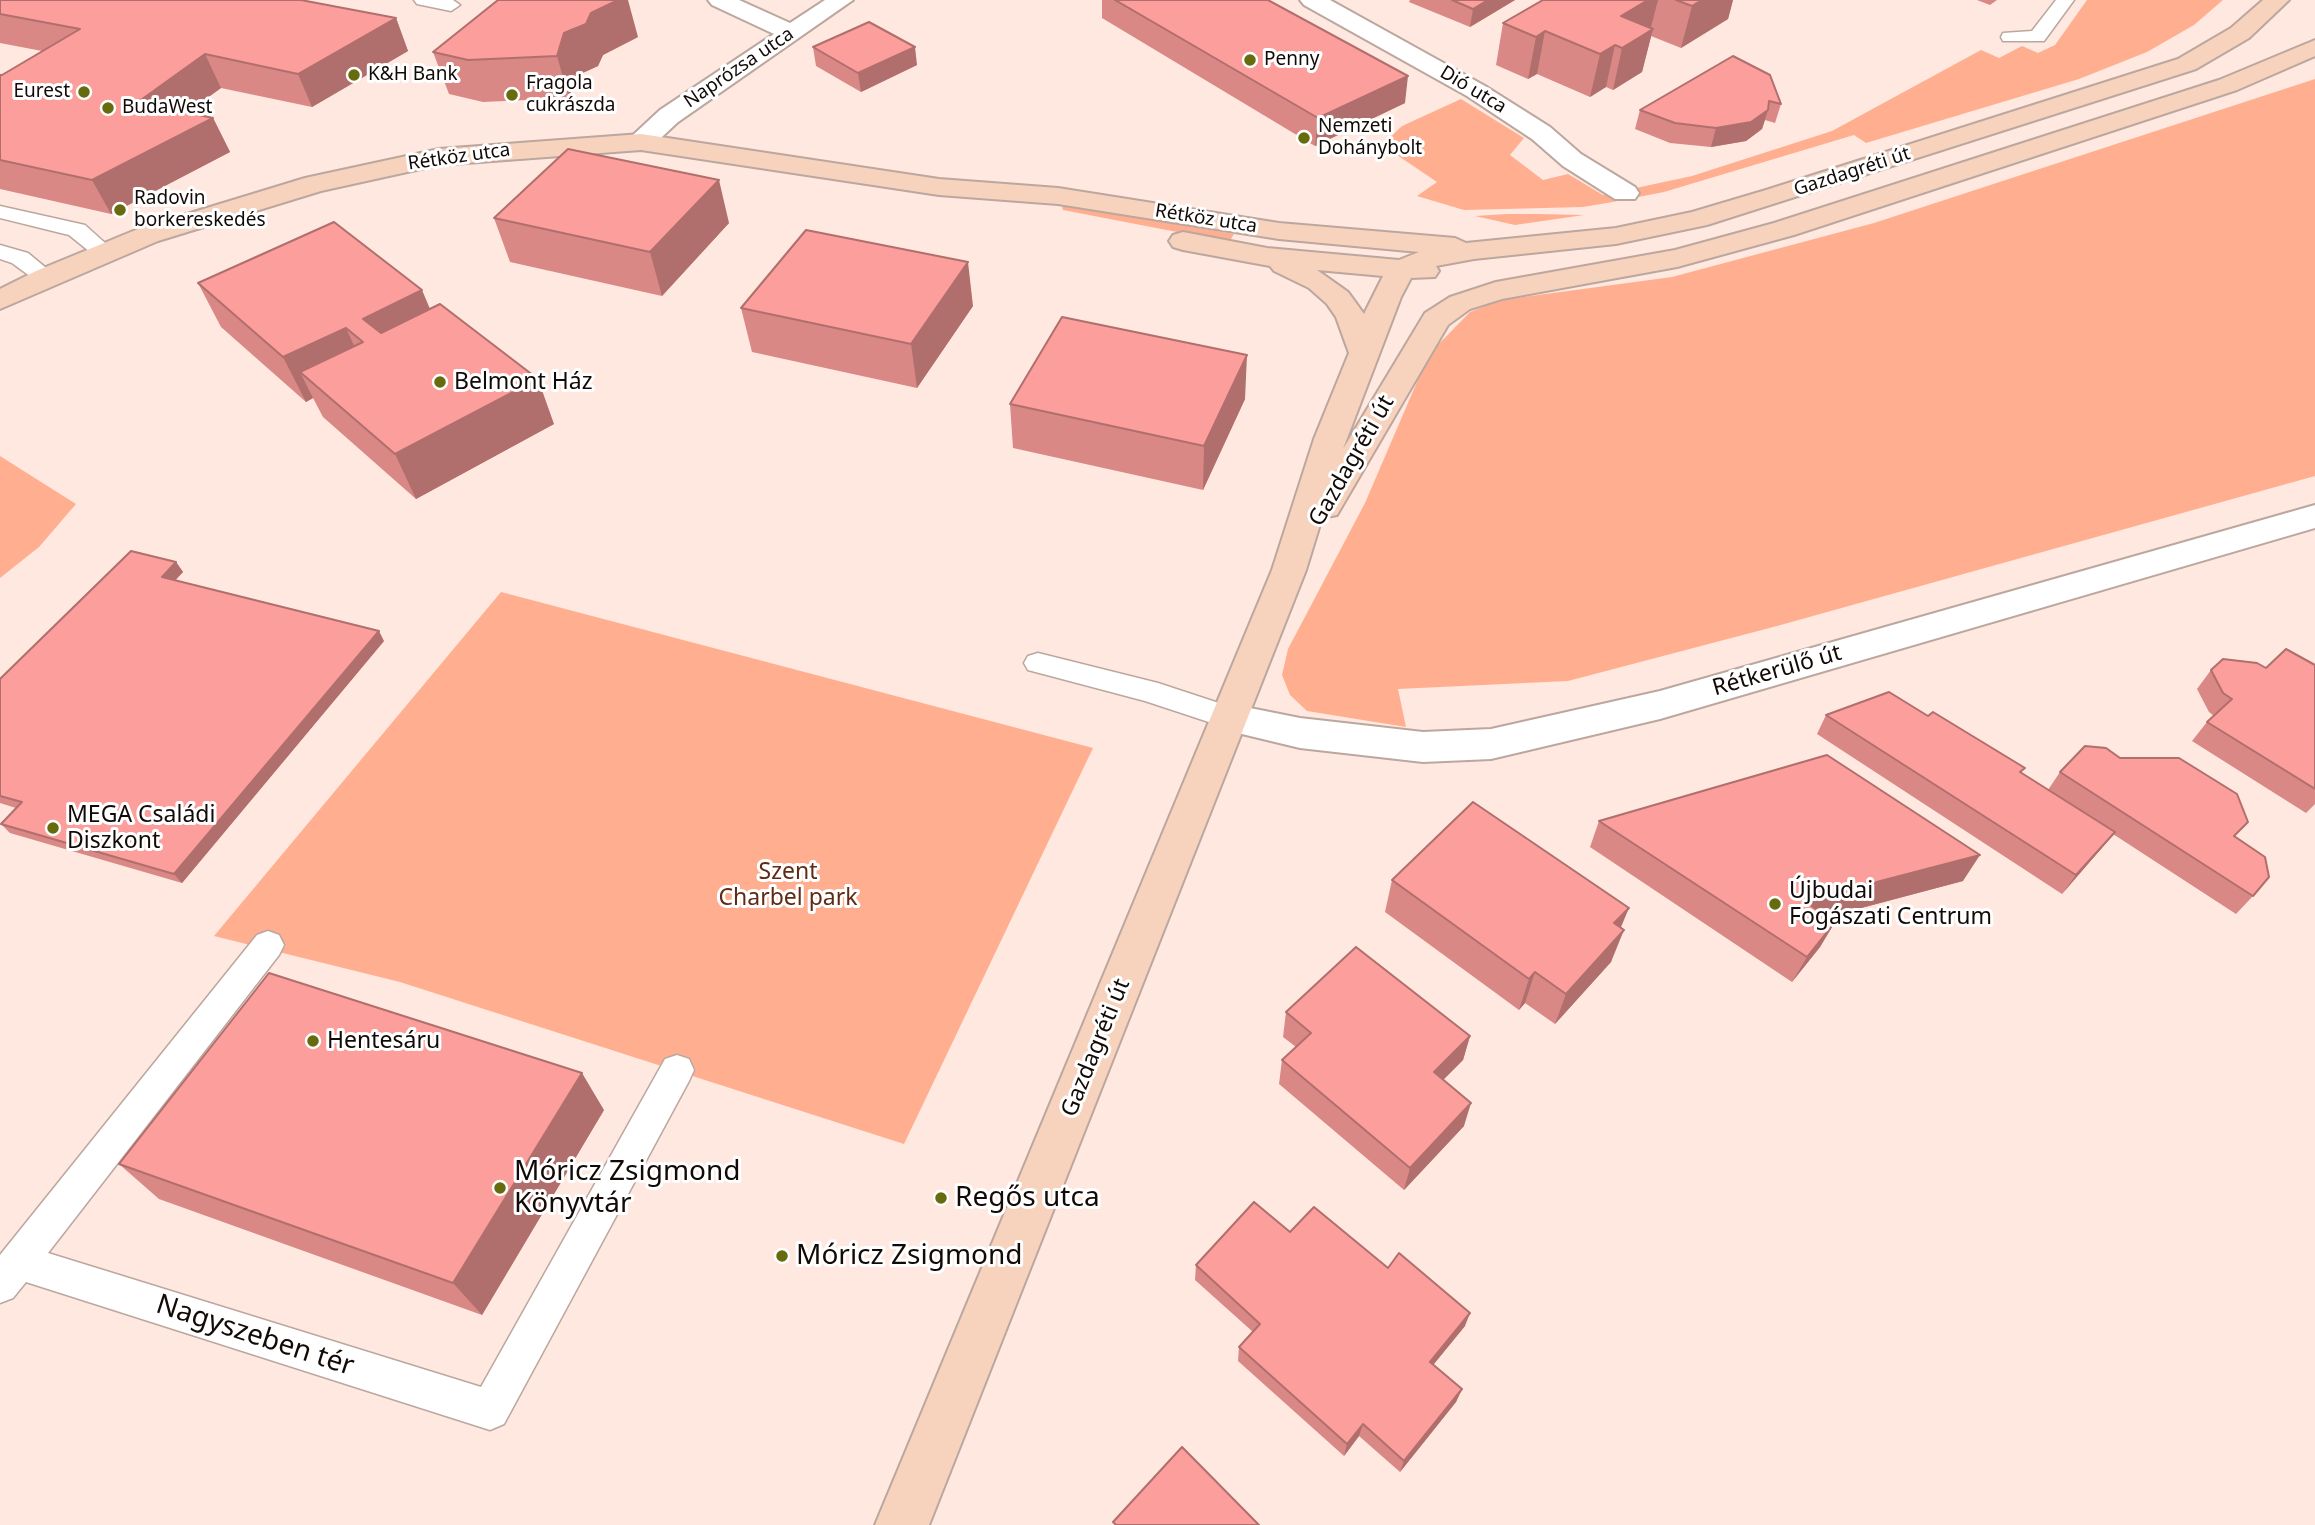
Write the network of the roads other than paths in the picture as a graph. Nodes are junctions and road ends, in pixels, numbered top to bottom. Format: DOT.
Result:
graph roads {
  1 [pos="423,0"];
  2 [pos="720,0"];
  3 [pos="841,0"];
  4 [pos="1312,0"];
  5 [pos="2065,0"];
  6 [pos="2277,0"];
  7 [pos="451,5"];
  8 [pos="791,33"];
  9 [pos="2010,37"];
  10 [pos="2315,47"];
  11 [pos="641,142"];
  12 [pos="939,187"];
  13 [pos="1625,193"];
  14 [pos="0,212"];
  15 [pos="103,251"];
  16 [pos="0,253"];
  17 [pos="1267,257"];
  18 [pos="1409,262"];
  19 [pos="1640,264"];
  20 [pos="46,276"];
  21 [pos="0,300"];
  22 [pos="1365,355"];
  23 [pos="1383,407"];
  24 [pos="2315,516"];
  25 [pos="1289,570"];
  26 [pos="1038,663"];
  27 [pos="1230,718"];
  28 [pos="268,945"];
  29 [pos="677,1070"];
  30 [pos="10,1273"];
  31 [pos="902,1525"];
  1 -- 7 [label="lane"];
  2 -- 8 [label="street"];
  3 -- 8 [label="street, Naprózsa utca"];
  4 -- 13 [label="street, Dió utca"];
  5 -- 9 [label="lane"];
  6 -- 18 [label="street, Gazdagréti út"];
  8 -- 11 [label="street, Naprózsa utca"];
  10 -- 19 [label="street, Gazdagréti út"];
  11 -- 12 [label="street, Rétköz utca"];
  11 -- 15 [label="street, Rétköz utca"];
  12 -- 17 [label="street, Rétköz utca"];
  12 -- 18 [label="street, Rétköz utca"];
  14 -- 15 [label="lane"];
  15 -- 20 [label="street, Rétköz utca"];
  16 -- 20 [label="lane"];
  17 -- 18 [label="street, Rétköz utca"];
  17 -- 22 [label="street"];
  18 -- 19 [label="street, Gazdagréti út"];
  18 -- 22 [label="street, Gazdagréti út"];
  18 -- 23 [label="street"];
  19 -- 23 [label="street, Gazdagréti út"];
  20 -- 21 [label="street, Rétköz utca"];
  22 -- 25 [label="street, Gazdagréti út"];
  23 -- 25 [label="street, Gazdagréti út"];
  24 -- 27 [label="street, Rétkerülő út"];
  25 -- 27 [label="street, Gazdagréti út"];
  26 -- 27 [label="lane"];
  27 -- 31 [label="street, Gazdagréti út"];
  28 -- 30 [label="lane, Nagyszeben tér"];
  29 -- 30 [label="lane, Nagyszeben tér"];
}
